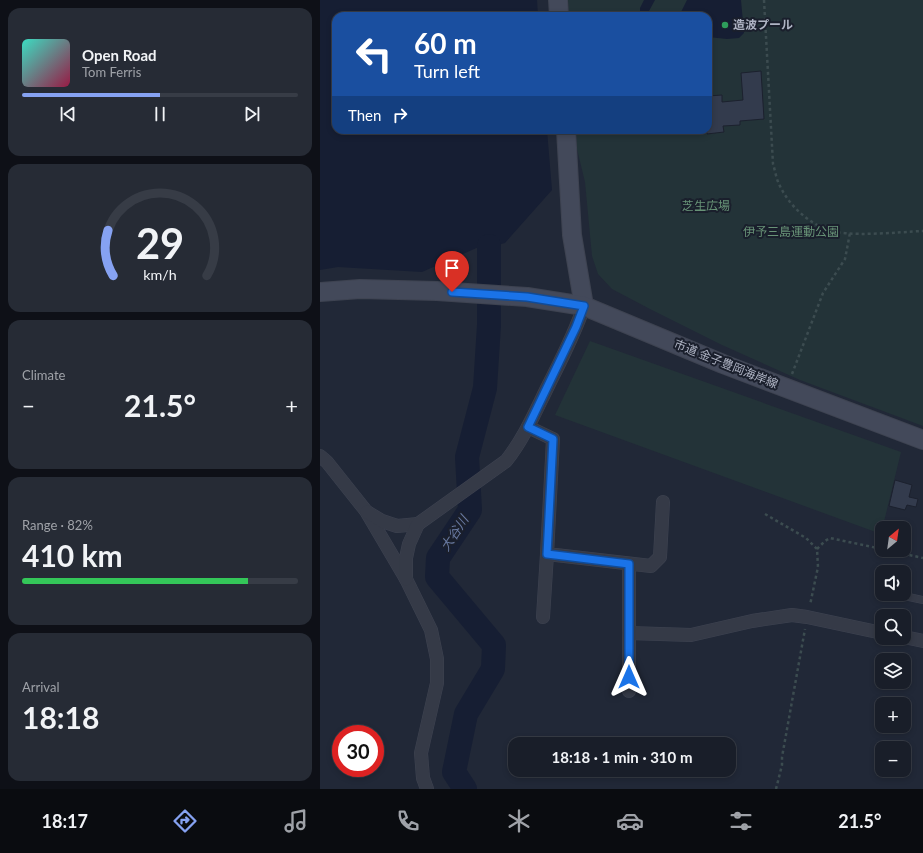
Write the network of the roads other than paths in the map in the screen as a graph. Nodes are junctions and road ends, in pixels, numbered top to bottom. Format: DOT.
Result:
graph roads {
  1 [pos="558,0"];
  2 [pos="559,12"];
  3 [pos="566,134"];
  4 [pos="320,292"];
  5 [pos="584,306"];
  6 [pos="528,427"];
  7 [pos="923,440"];
  8 [pos="320,456"];
  9 [pos="663,502"];
  10 [pos="366,511"];
  11 [pos="418,524"];
  12 [pos="547,554"];
  13 [pos="629,564"];
  14 [pos="406,579"];
  15 [pos="911,597"];
  16 [pos="923,600"];
  17 [pos="543,617"];
  18 [pos="875,632"];
  19 [pos="628,633"];
  20 [pos="911,638"];
  21 [pos="923,641"];
  22 [pos="629,691"];
  23 [pos="426,789"];
  1 -- 2 [label="street"];
  3 -- 5 [label="street"];
  4 -- 5 [label="street, 市道 金子豊岡海岸線"];
  5 -- 6 [label="street"];
  5 -- 7 [label="street, 市道 金子豊岡海岸線"];
  6 -- 11 [label="street"];
  6 -- 12 [label="street"];
  8 -- 10 [label="street"];
  9 -- 13 [label="street"];
  10 -- 11 [label="street"];
  10 -- 14 [label="street"];
  11 -- 14 [label="street"];
  12 -- 13 [label="street"];
  12 -- 17 [label="street"];
  13 -- 19 [label="street"];
  14 -- 23 [label="street"];
  15 -- 16 [label="lane"];
  18 -- 19 [label="street"];
  19 -- 22 [label="street"];
  20 -- 21 [label="street"];
}
